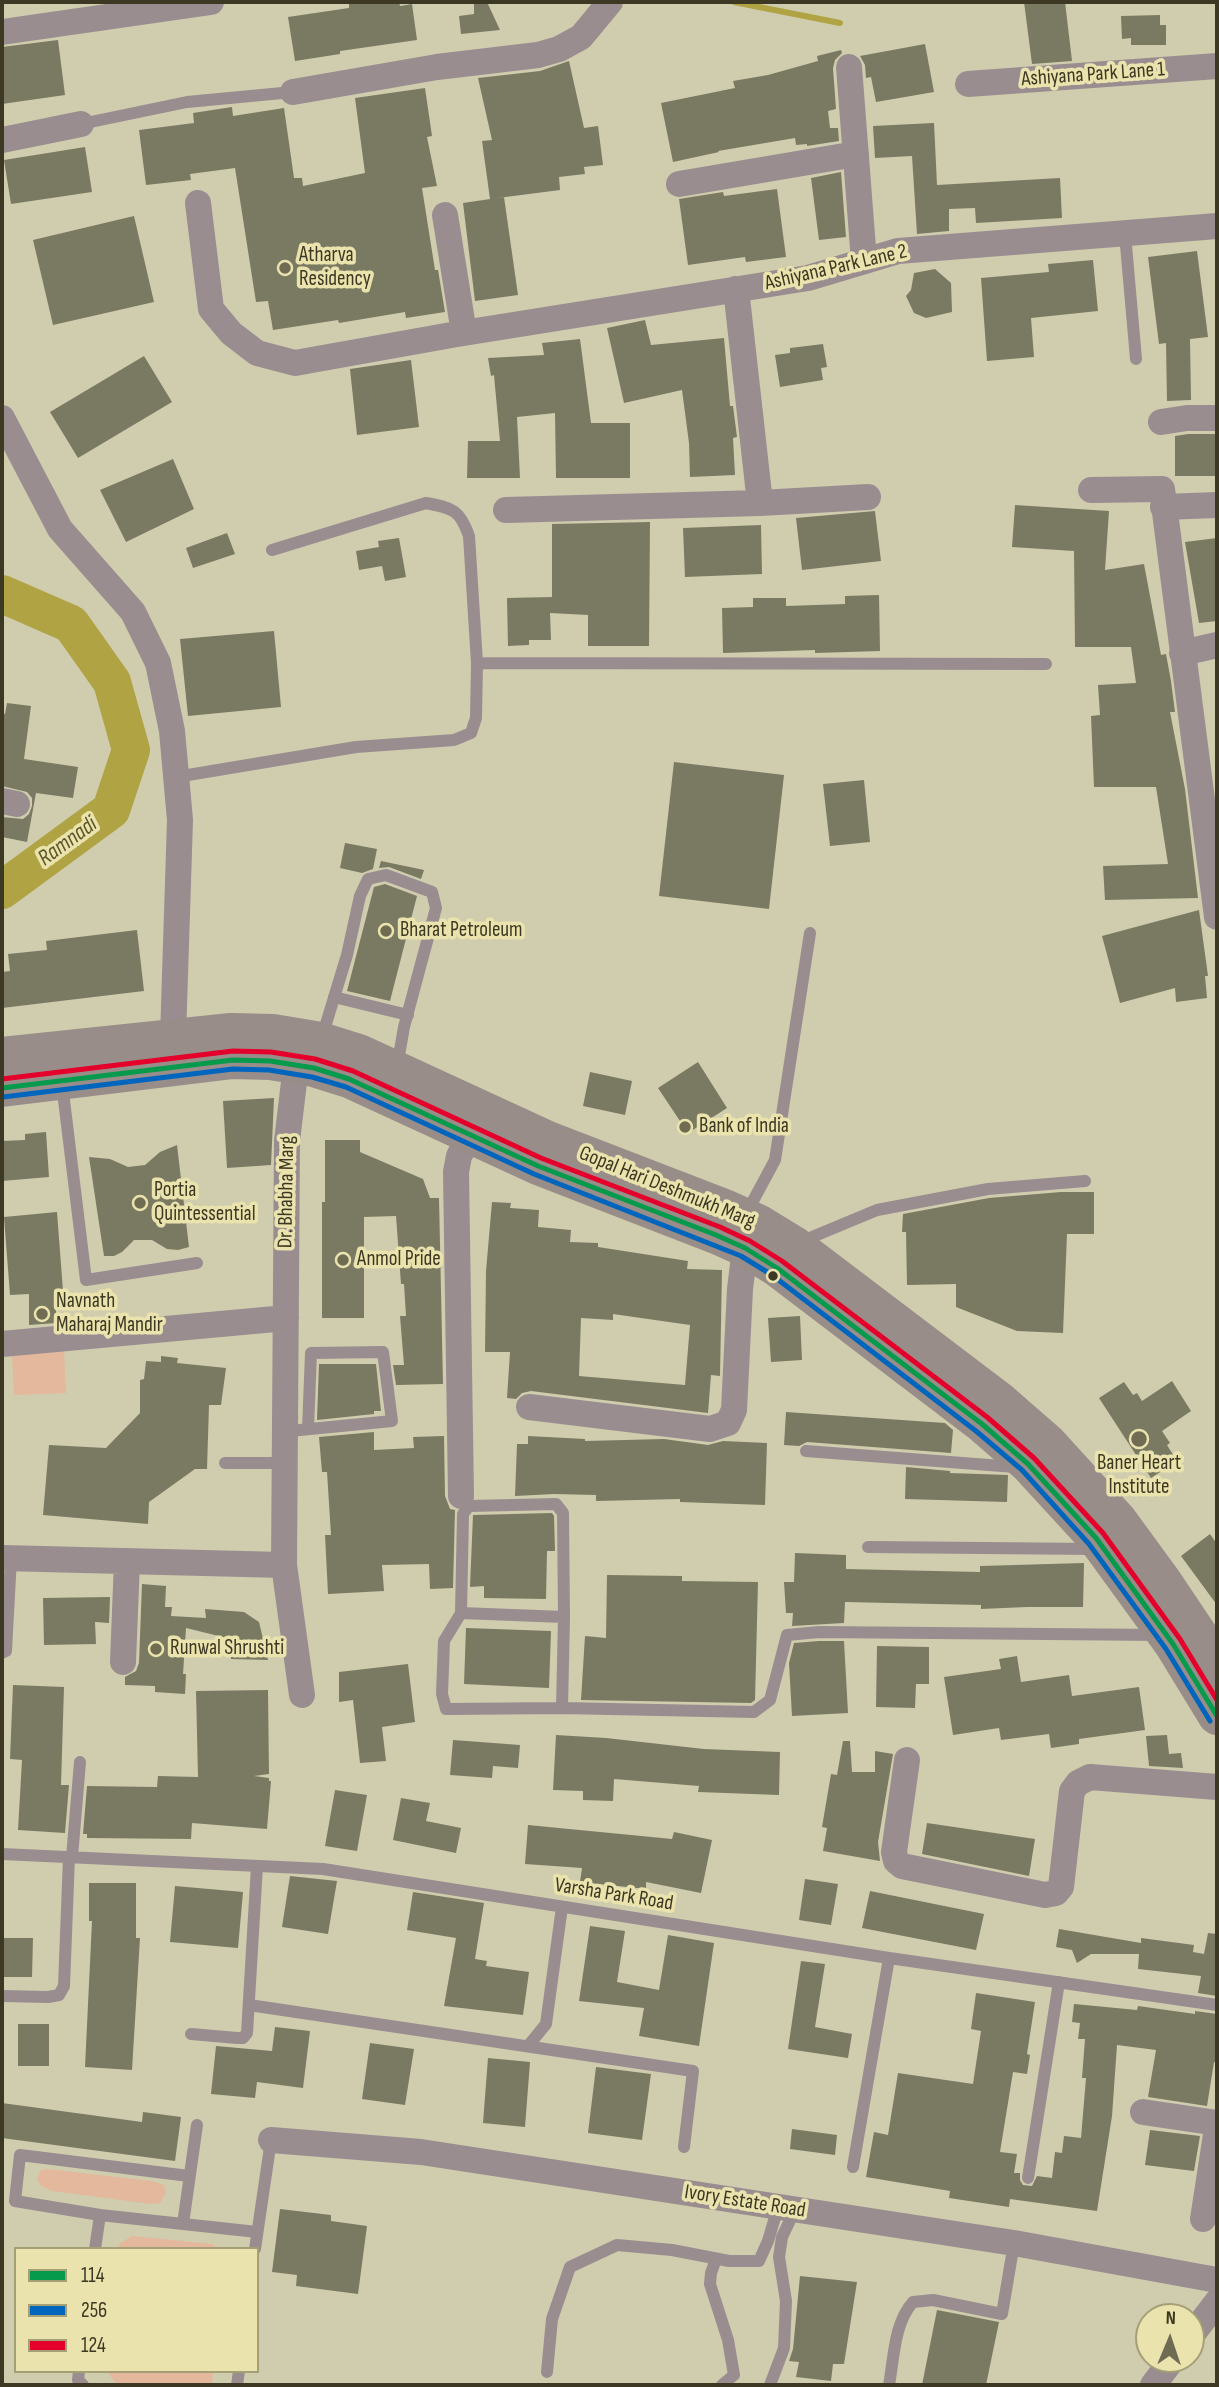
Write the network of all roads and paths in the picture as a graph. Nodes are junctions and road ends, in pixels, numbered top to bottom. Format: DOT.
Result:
graph roads {
  1 [pos="211,2"];
  2 [pos="610,2"];
  3 [pos="102,10"];
  4 [pos="2,32"];
  5 [pos="1217,66"];
  6 [pos="849,67"];
  7 [pos="968,84"];
  8 [pos="293,92"];
  9 [pos="81,124"];
  10 [pos="2,140"];
  11 [pos="856,154"];
  12 [pos="679,184"];
  13 [pos="198,203"];
  14 [pos="445,215"];
  15 [pos="1217,226"];
  16 [pos="1125,234"];
  17 [pos="864,261"];
  18 [pos="736,289"];
  19 [pos="460,333"];
  20 [pos="1136,359"];
  21 [pos="2,418"];
  22 [pos="1217,418"];
  23 [pos="1161,422"];
  24 [pos="1091,490"];
  25 [pos="867,497"];
  26 [pos="760,503"];
  27 [pos="1217,505"];
  28 [pos="1163,507"];
  29 [pos="506,510"];
  30 [pos="272,550"];
  31 [pos="1217,645"];
  32 [pos="1182,653"];
  33 [pos="477,663"];
  34 [pos="1046,664"];
  35 [pos="1208,776"];
  36 [pos="176,777"];
  37 [pos="1217,918"];
  38 [pos="810,933"];
  39 [pos="334,997"];
  40 [pos="408,1015"];
  41 [pos="173,1037"];
  42 [pos="308,1053"];
  43 [pos="2,1056"];
  44 [pos="397,1071"];
  45 [pos="61,1080"];
  46 [pos="2,1088"];
  47 [pos="428,1100"];
  48 [pos="470,1136"];
  49 [pos="1085,1181"];
  50 [pos="765,1241"];
  51 [pos="197,1263"];
  52 [pos="286,1318"];
  53 [pos="2,1344"];
  54 [pos="529,1408"];
  55 [pos="296,1430"];
  56 [pos="806,1451"];
  57 [pos="225,1463"];
  58 [pos="285,1463"];
  59 [pos="1033,1469"];
  60 [pos="461,1496"];
  61 [pos="868,1547"];
  62 [pos="1104,1550"];
  63 [pos="6,1558"];
  64 [pos="127,1561"];
  65 [pos="284,1565"];
  66 [pos="461,1613"];
  67 [pos="564,1617"];
  68 [pos="1166,1635"];
  69 [pos="2,1653"];
  70 [pos="123,1662"];
  71 [pos="1217,1662"];
  72 [pos="302,1695"];
  73 [pos="562,1708"];
  74 [pos="1217,1716"];
  75 [pos="907,1759"];
  76 [pos="79,1762"];
  77 [pos="1217,1787"];
  78 [pos="2,1854"];
  79 [pos="70,1857"];
  80 [pos="257,1866"];
  81 [pos="562,1907"];
  82 [pos="889,1958"];
  83 [pos="1059,1982"];
  84 [pos="2,1996"];
  85 [pos="249,2005"];
  86 [pos="1217,2005"];
  87 [pos="191,2034"];
  88 [pos="528,2046"];
  89 [pos="1143,2112"];
  90 [pos="1217,2123"];
  91 [pos="197,2125"];
  92 [pos="1217,2128"];
  93 [pos="271,2140"];
  94 [pos="684,2147"];
  95 [pos="853,2167"];
  96 [pos="189,2176"];
  97 [pos="1028,2178"];
  98 [pos="786,2208"];
  99 [pos="100,2215"];
  100 [pos="1203,2219"];
  101 [pos="183,2224"];
  102 [pos="257,2232"];
  103 [pos="1014,2243"];
  104 [pos="95,2247"];
  105 [pos="255,2247"];
  106 [pos="716,2259"];
  107 [pos="1217,2280"];
  108 [pos="1217,2302"];
  109 [pos="1205,2318"];
  110 [pos="547,2372"];
  111 [pos="722,2385"];
  112 [pos="770,2385"];
  113 [pos="889,2385"];
  1 -- 3 [label="street"];
  2 -- 8 [label="street"];
  3 -- 4 [label="street"];
  5 -- 7 [label="street, Ashiyana Park Lane 1"];
  6 -- 11 [label="street"];
  8 -- 9 [label="lane"];
  9 -- 10 [label="street"];
  11 -- 12 [label="street"];
  11 -- 17 [label="street"];
  13 -- 19 [label="street, Ashiyana Park Lane 2"];
  14 -- 19 [label="street"];
  15 -- 16 [label="street, Ashiyana Park Lane 2"];
  16 -- 17 [label="street, Ashiyana Park Lane 2"];
  16 -- 20 [label="lane"];
  17 -- 18 [label="street, Ashiyana Park Lane 2"];
  18 -- 19 [label="street, Ashiyana Park Lane 2"];
  18 -- 26 [label="street"];
  21 -- 36 [label="street"];
  22 -- 23 [label="street"];
  24 -- 28 [label="street"];
  25 -- 26 [label="street"];
  26 -- 29 [label="street"];
  27 -- 28 [label="street"];
  28 -- 32 [label="street"];
  30 -- 33 [label="lane"];
  31 -- 32 [label="street"];
  32 -- 35 [label="street"];
  33 -- 34 [label="lane"];
  33 -- 36 [label="lane"];
  35 -- 37 [label="street"];
  36 -- 41 [label="street"];
  38 -- 50 [label="lane"];
  39 -- 40 [label="lane"];
  39 -- 40 [label="lane"];
  39 -- 42 [label="lane"];
  40 -- 44 [label="lane"];
  41 -- 42 [label="main road, Gopal Hari Deshmukh Marg"];
  41 -- 43 [label="main road, Gopal Hari Deshmukh Marg"];
  42 -- 44 [label="main road, Gopal Hari Deshmukh Marg"];
  42 -- 45 [label="main road, Gopal Hari Deshmukh Marg"];
  42 -- 47 [label="main road, Gopal Hari Deshmukh Marg"];
  42 -- 52 [label="street, Dr. Bhabha Marg"];
  44 -- 47 [label="main road, Gopal Hari Deshmukh Marg"];
  45 -- 46 [label="main road, Gopal Hari Deshmukh Marg"];
  45 -- 51 [label="lane"];
  47 -- 48 [label="main road, Gopal Hari Deshmukh Marg"];
  47 -- 50 [label="main road, Gopal Hari Deshmukh Marg"];
  48 -- 50 [label="main road, Gopal Hari Deshmukh Marg"];
  48 -- 60 [label="street"];
  49 -- 50 [label="lane"];
  50 -- 54 [label="street"];
  50 -- 59 [label="main road, Gopal Hari Deshmukh Marg"];
  50 -- 71 [label="main road, Gopal Hari Deshmukh Marg"];
  52 -- 53 [label="street"];
  52 -- 55 [label="street, Dr. Bhabha Marg"];
  55 -- 55 [label="lane"];
  55 -- 58 [label="street, Dr. Bhabha Marg"];
  56 -- 59 [label="lane"];
  57 -- 58 [label="lane"];
  58 -- 65 [label="street, Dr. Bhabha Marg"];
  59 -- 62 [label="main road, Gopal Hari Deshmukh Marg"];
  61 -- 62 [label="lane"];
  62 -- 68 [label="main road, Gopal Hari Deshmukh Marg"];
  63 -- 64 [label="street"];
  63 -- 69 [label="lane"];
  64 -- 65 [label="street"];
  64 -- 70 [label="street"];
  65 -- 72 [label="street, Dr. Bhabha Marg"];
  66 -- 67 [label="lane"];
  66 -- 67 [label="lane"];
  66 -- 73 [label="lane"];
  67 -- 73 [label="lane"];
  68 -- 73 [label="lane"];
  68 -- 74 [label="main road, Gopal Hari Deshmukh Marg"];
  75 -- 77 [label="street"];
  76 -- 79 [label="lane"];
  78 -- 79 [label="lane, Varsha Park Road"];
  79 -- 80 [label="lane, Varsha Park Road"];
  79 -- 84 [label="lane"];
  80 -- 81 [label="lane, Varsha Park Road"];
  80 -- 85 [label="lane"];
  81 -- 82 [label="lane, Varsha Park Road"];
  81 -- 88 [label="lane"];
  82 -- 83 [label="lane, Varsha Park Road"];
  82 -- 95 [label="lane"];
  83 -- 86 [label="lane, Varsha Park Road"];
  83 -- 97 [label="lane"];
  85 -- 87 [label="lane"];
  85 -- 88 [label="lane"];
  88 -- 94 [label="lane"];
  89 -- 90 [label="street"];
  91 -- 96 [label="lane"];
  92 -- 100 [label="street"];
  93 -- 98 [label="street, Ivory Estate Road"];
  93 -- 102 [label="lane"];
  96 -- 99 [label="lane"];
  96 -- 101 [label="lane"];
  98 -- 103 [label="street, Ivory Estate Road"];
  98 -- 106 [label="lane"];
  98 -- 112 [label="lane"];
  99 -- 101 [label="lane"];
  99 -- 104 [label="lane"];
  101 -- 102 [label="lane"];
  102 -- 105 [label="lane"];
  103 -- 107 [label="street, Ivory Estate Road"];
  103 -- 113 [label="lane"];
  106 -- 110 [label="lane"];
  106 -- 111 [label="lane"];
  108 -- 109 [label="street"];
}
